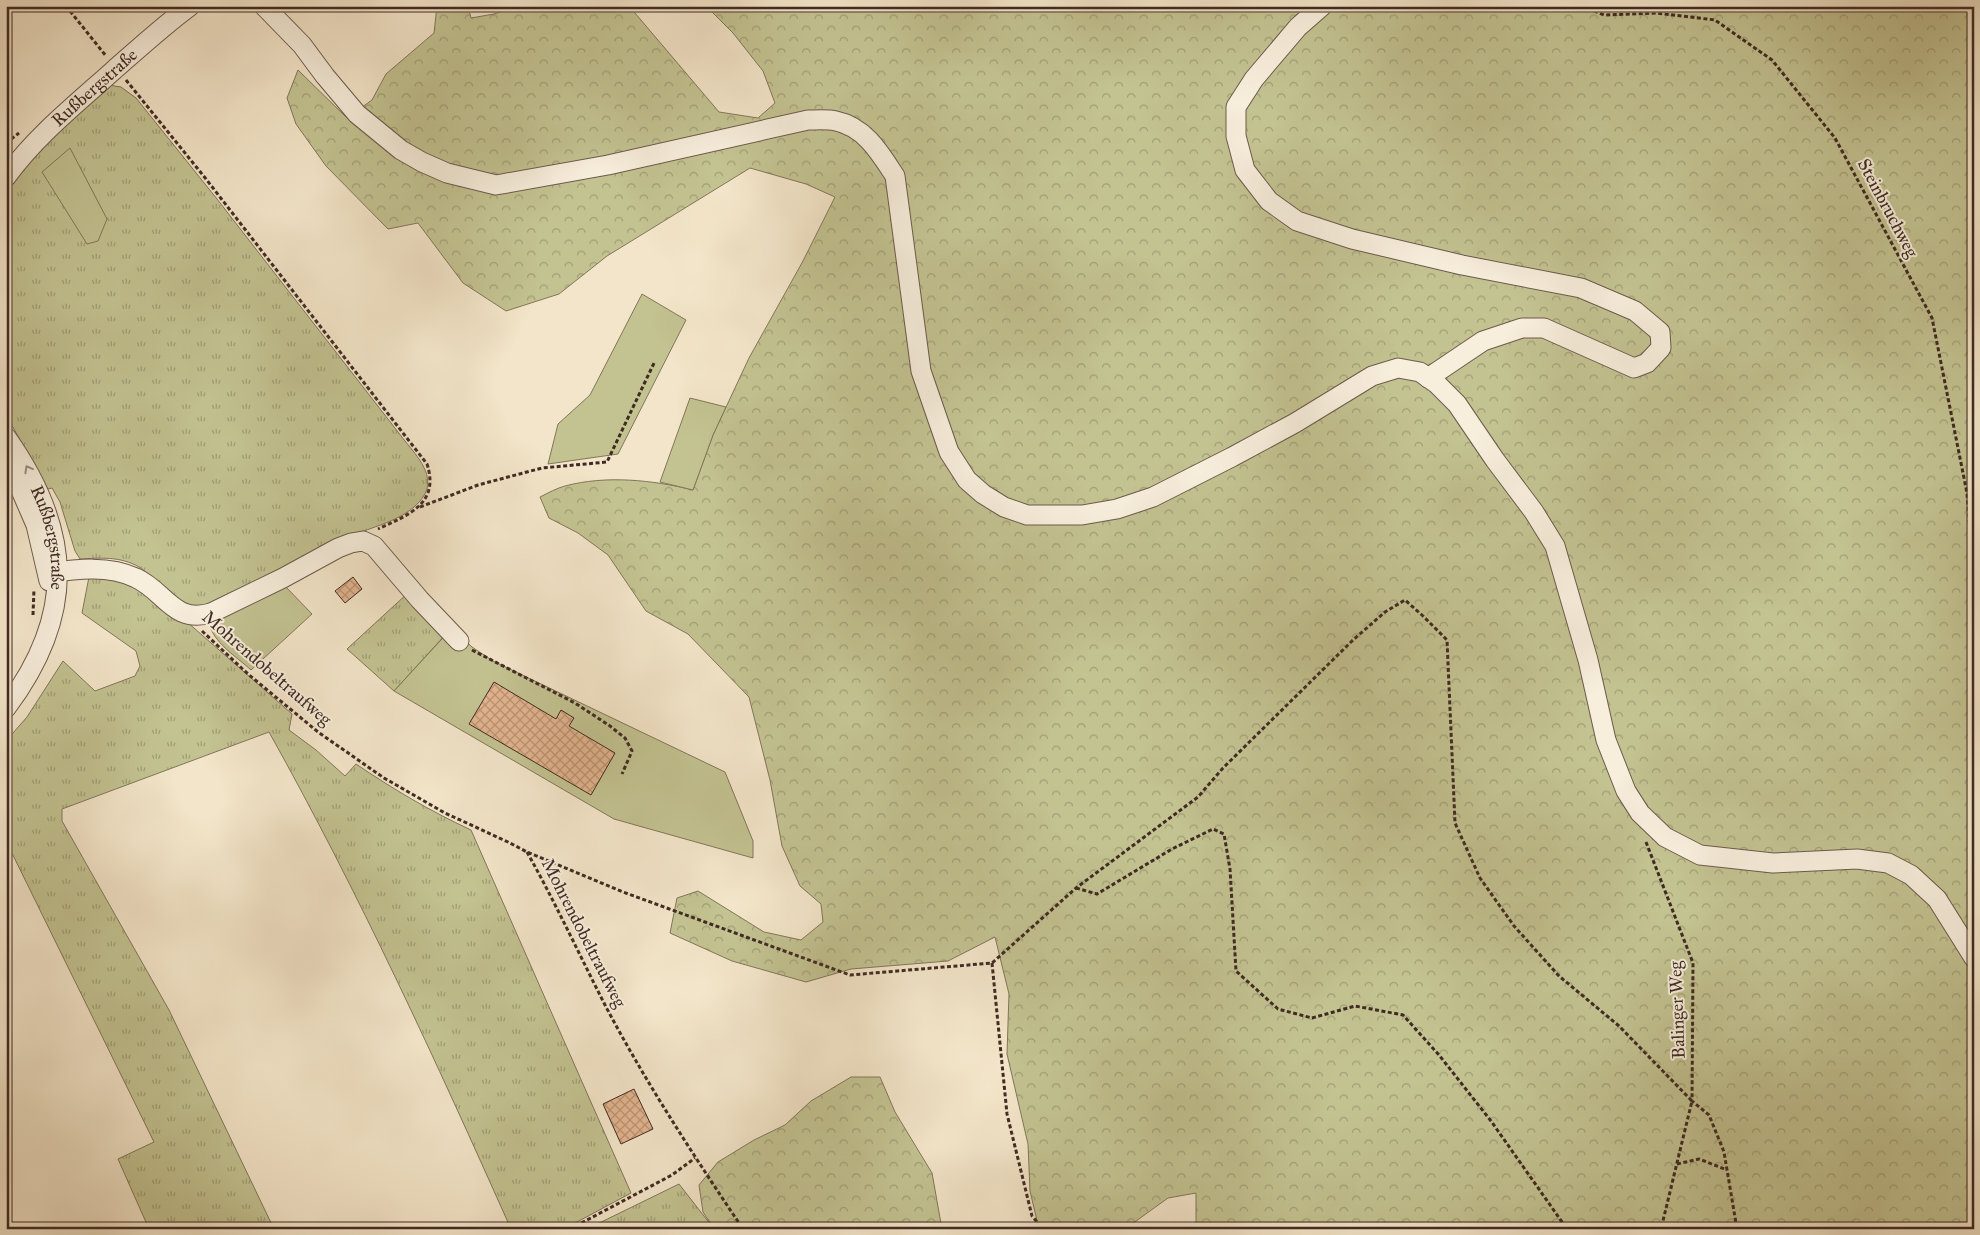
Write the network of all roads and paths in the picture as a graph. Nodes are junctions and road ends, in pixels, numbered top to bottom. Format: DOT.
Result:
graph roads {
  1 [pos="66,6"];
  2 [pos="190,6"];
  3 [pos="264,6"];
  4 [pos="1322,6"];
  5 [pos="1582,6"];
  6 [pos="112,63"];
  7 [pos="6,178"];
  8 [pos="655,361"];
  9 [pos="1428,378"];
  10 [pos="6,438"];
  11 [pos="6,456"];
  12 [pos="419,508"];
  13 [pos="377,530"];
  14 [pos="53,573"];
  15 [pos="34,588"];
  16 [pos="1974,588"];
  17 [pos="186,614"];
  18 [pos="32,618"];
  19 [pos="458,641"];
  20 [pos="6,708"];
  21 [pos="622,774"];
  22 [pos="1643,836"];
  23 [pos="527,852"];
  24 [pos="1076,888"];
  25 [pos="1974,958"];
  26 [pos="992,963"];
  27 [pos="1692,1101"];
  28 [pos="695,1158"];
  29 [pos="1676,1164"];
  30 [pos="1727,1170"];
  31 [pos="570,1229"];
  32 [pos="743,1229"];
  33 [pos="1043,1229"];
  34 [pos="1567,1229"];
  35 [pos="1660,1229"];
  36 [pos="1738,1229"];
  1 -- 6 [label="path"];
  2 -- 6 [label="street, Rußbergstraße"];
  3 -- 9 [label="street"];
  4 -- 9 [label="street"];
  5 -- 16 [label="path, Steinbruchweg"];
  6 -- 7 [label="street, Rußbergstraße"];
  6 -- 12 [label="path"];
  8 -- 12 [label="path"];
  9 -- 25 [label="street"];
  14 -- 10 [label="street, Rußbergstraße, one-way"];
  11 -- 14 [label="street, Rußbergstraße"];
  12 -- 13 [label="path"];
  14 -- 17 [label="street"];
  14 -- 20 [label="street, Rußbergstraße"];
  15 -- 18 [label="path"];
  17 -- 19 [label="street"];
  17 -- 23 [label="path, Mohrendobeltraufweg"];
  19 -- 21 [label="path"];
  22 -- 27 [label="path, Balinger Weg"];
  23 -- 26 [label="path"];
  23 -- 28 [label="path, Mohrendobeltraufweg"];
  24 -- 26 [label="path"];
  24 -- 27 [label="path"];
  24 -- 34 [label="path"];
  26 -- 33 [label="path"];
  27 -- 29 [label="path, Balinger Weg"];
  27 -- 30 [label="path"];
  28 -- 31 [label="path"];
  28 -- 32 [label="path, Mohrendobeltraufweg"];
  29 -- 30 [label="path"];
  29 -- 35 [label="path, Balinger Weg"];
  30 -- 36 [label="path"];
}
